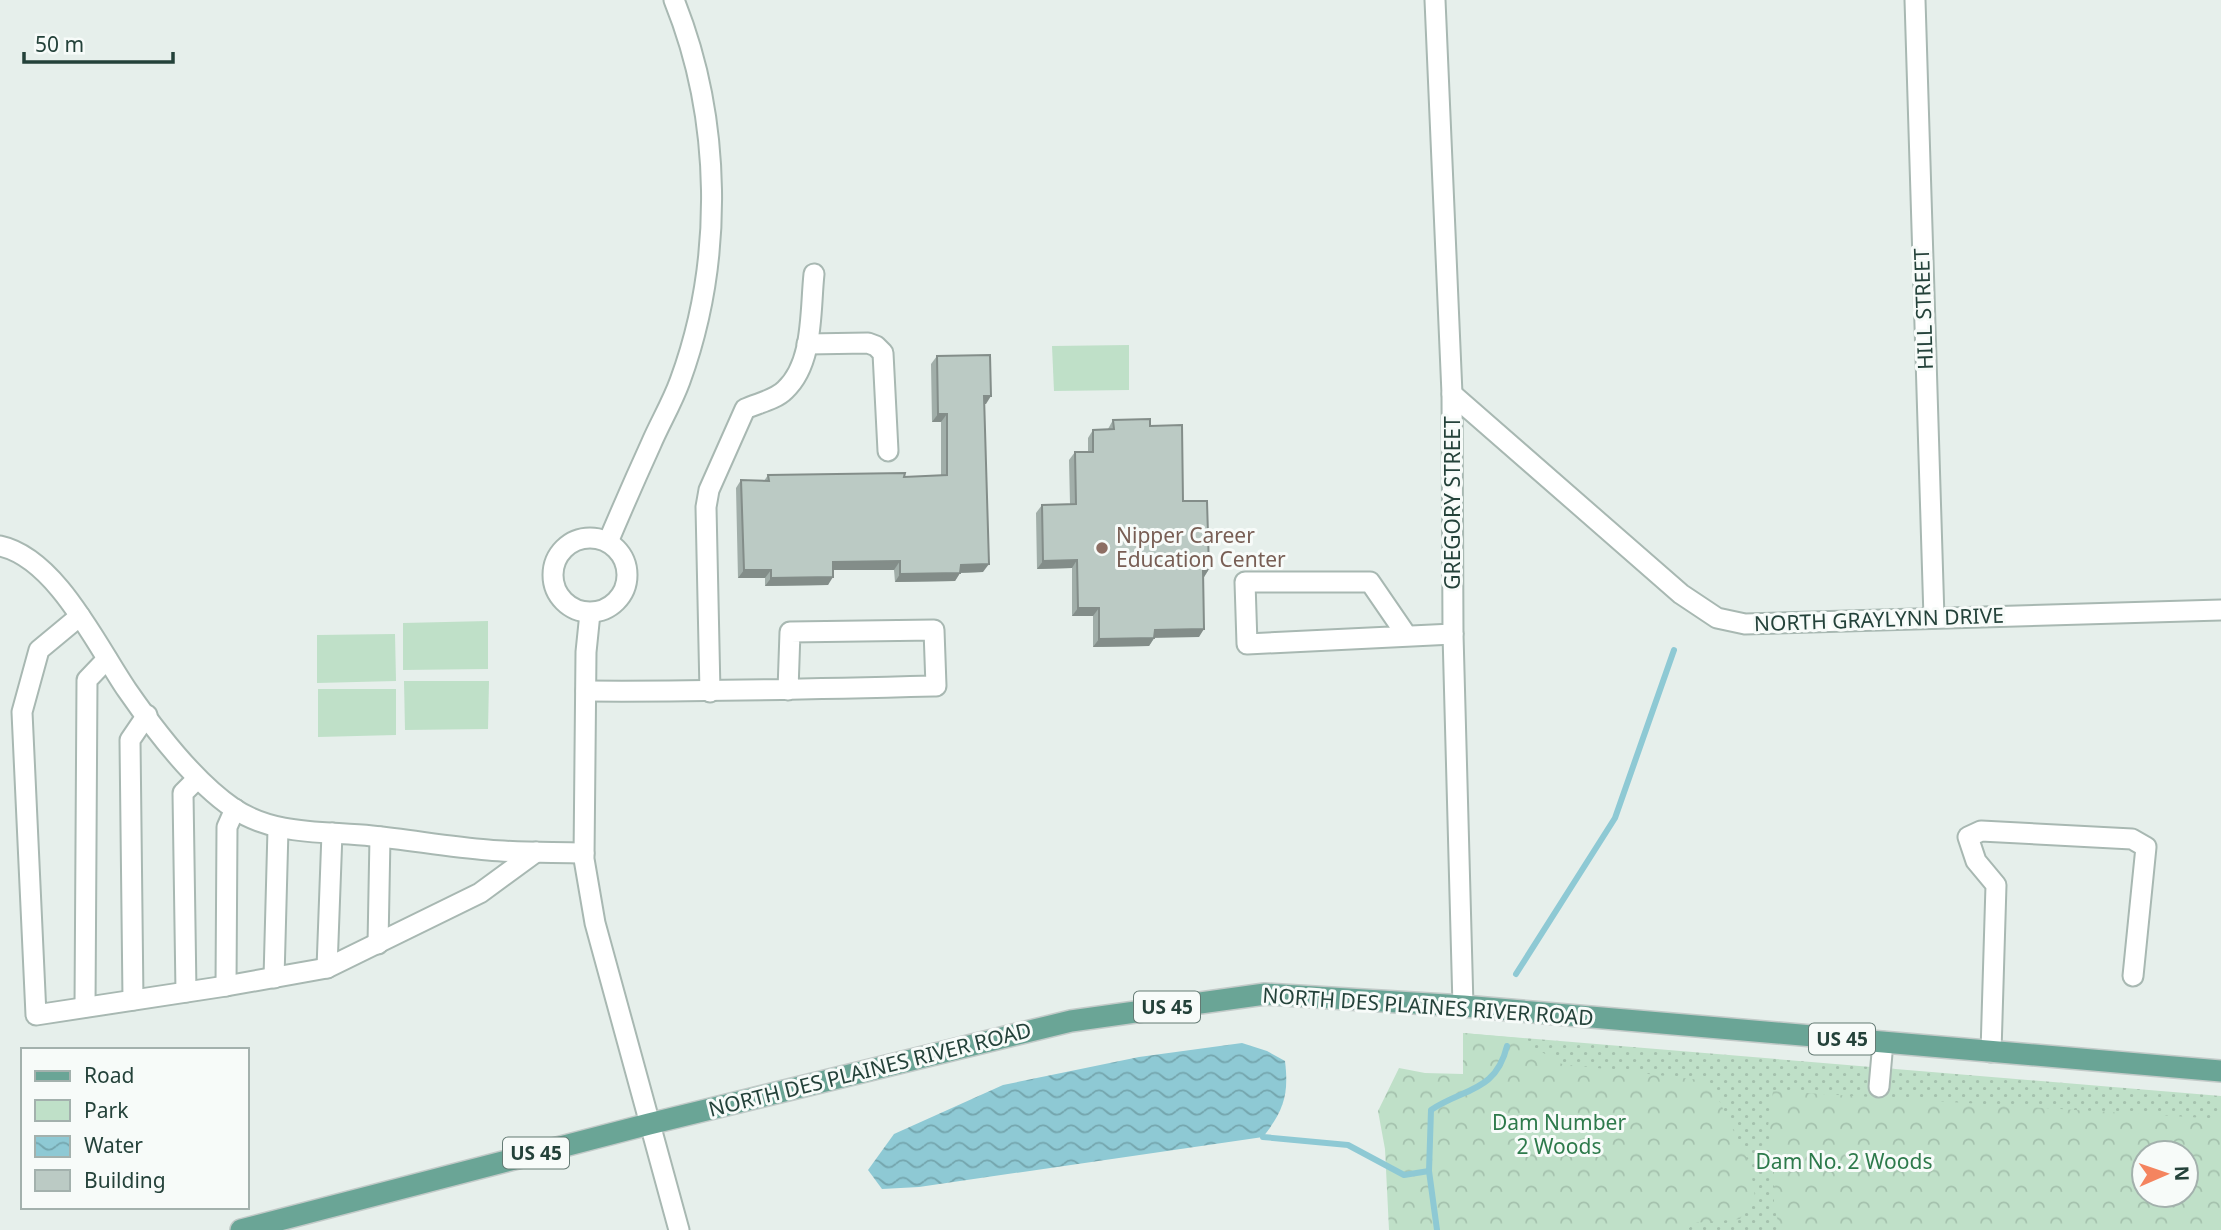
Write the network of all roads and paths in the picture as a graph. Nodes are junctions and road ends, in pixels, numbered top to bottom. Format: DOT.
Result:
graph roads {
  1 [pos="674,0"];
  2 [pos="1435,0"];
  3 [pos="1915,0"];
  4 [pos="814,274"];
  5 [pos="807,344"];
  6 [pos="1452,394"];
  7 [pos="888,451"];
  8 [pos="608,542"];
  9 [pos="0,546"];
  10 [pos="2221,610"];
  11 [pos="590,613"];
  12 [pos="80,616"];
  13 [pos="1934,618"];
  14 [pos="1453,634"];
  15 [pos="1407,636"];
  16 [pos="107,659"];
  17 [pos="789,690"];
  18 [pos="586,691"];
  19 [pos="710,692"];
  20 [pos="147,715"];
  21 [pos="197,779"];
  22 [pos="235,809"];
  23 [pos="278,829"];
  24 [pos="332,833"];
  25 [pos="380,837"];
  26 [pos="536,852"];
  27 [pos="584,853"];
  28 [pos="378,944"];
  29 [pos="327,968"];
  30 [pos="2133,976"];
  31 [pos="274,978"];
  32 [pos="226,986"];
  33 [pos="186,992"];
  34 [pos="133,1000"];
  35 [pos="1463,1006"];
  36 [pos="85,1007"];
  37 [pos="1883,1042"];
  38 [pos="1991,1052"];
  39 [pos="2221,1071"];
  40 [pos="1879,1087"];
  41 [pos="649,1124"];
  42 [pos="241,1230"];
  43 [pos="679,1230"];
  1 -- 8 [label="street"];
  2 -- 6 [label="street, GREGORY STREET"];
  3 -- 13 [label="street, HILL STREET"];
  4 -- 5 [label="street"];
  5 -- 7 [label="street"];
  5 -- 19 [label="street"];
  6 -- 13 [label="street, NORTH GRAYLYNN DRIVE"];
  6 -- 14 [label="street, GREGORY STREET"];
  8 -- 11 [label="street"];
  8 -- 11 [label="street"];
  9 -- 12 [label="street"];
  10 -- 13 [label="street, NORTH GRAYLYNN DRIVE"];
  11 -- 18 [label="street"];
  12 -- 16 [label="street"];
  12 -- 36 [label="street"];
  14 -- 15 [label="street"];
  14 -- 35 [label="street, GREGORY STREET"];
  15 -- 15 [label="street"];
  16 -- 20 [label="street"];
  16 -- 36 [label="street"];
  17 -- 17 [label="street"];
  17 -- 19 [label="street"];
  18 -- 19 [label="street"];
  18 -- 27 [label="street"];
  20 -- 21 [label="street"];
  20 -- 34 [label="street"];
  21 -- 22 [label="street"];
  21 -- 33 [label="street"];
  22 -- 23 [label="street"];
  22 -- 32 [label="street"];
  23 -- 24 [label="street"];
  23 -- 31 [label="street"];
  24 -- 25 [label="street"];
  24 -- 29 [label="street"];
  25 -- 26 [label="street"];
  25 -- 28 [label="street"];
  26 -- 27 [label="street"];
  26 -- 28 [label="street"];
  27 -- 41 [label="street"];
  28 -- 29 [label="street"];
  29 -- 31 [label="street"];
  30 -- 38 [label="street"];
  31 -- 32 [label="street"];
  32 -- 33 [label="street"];
  33 -- 34 [label="street"];
  34 -- 36 [label="street"];
  35 -- 37 [label="main road, NORTH DES PLAINES RIVER ROAD / US 45"];
  35 -- 41 [label="main road, NORTH DES PLAINES RIVER ROAD / US 45"];
  37 -- 38 [label="main road, NORTH DES PLAINES RIVER ROAD / US 45"];
  37 -- 40 [label="street"];
  38 -- 39 [label="main road, NORTH DES PLAINES RIVER ROAD / US 45"];
  41 -- 42 [label="main road, NORTH DES PLAINES RIVER ROAD / US 45"];
  41 -- 43 [label="street"];
}
